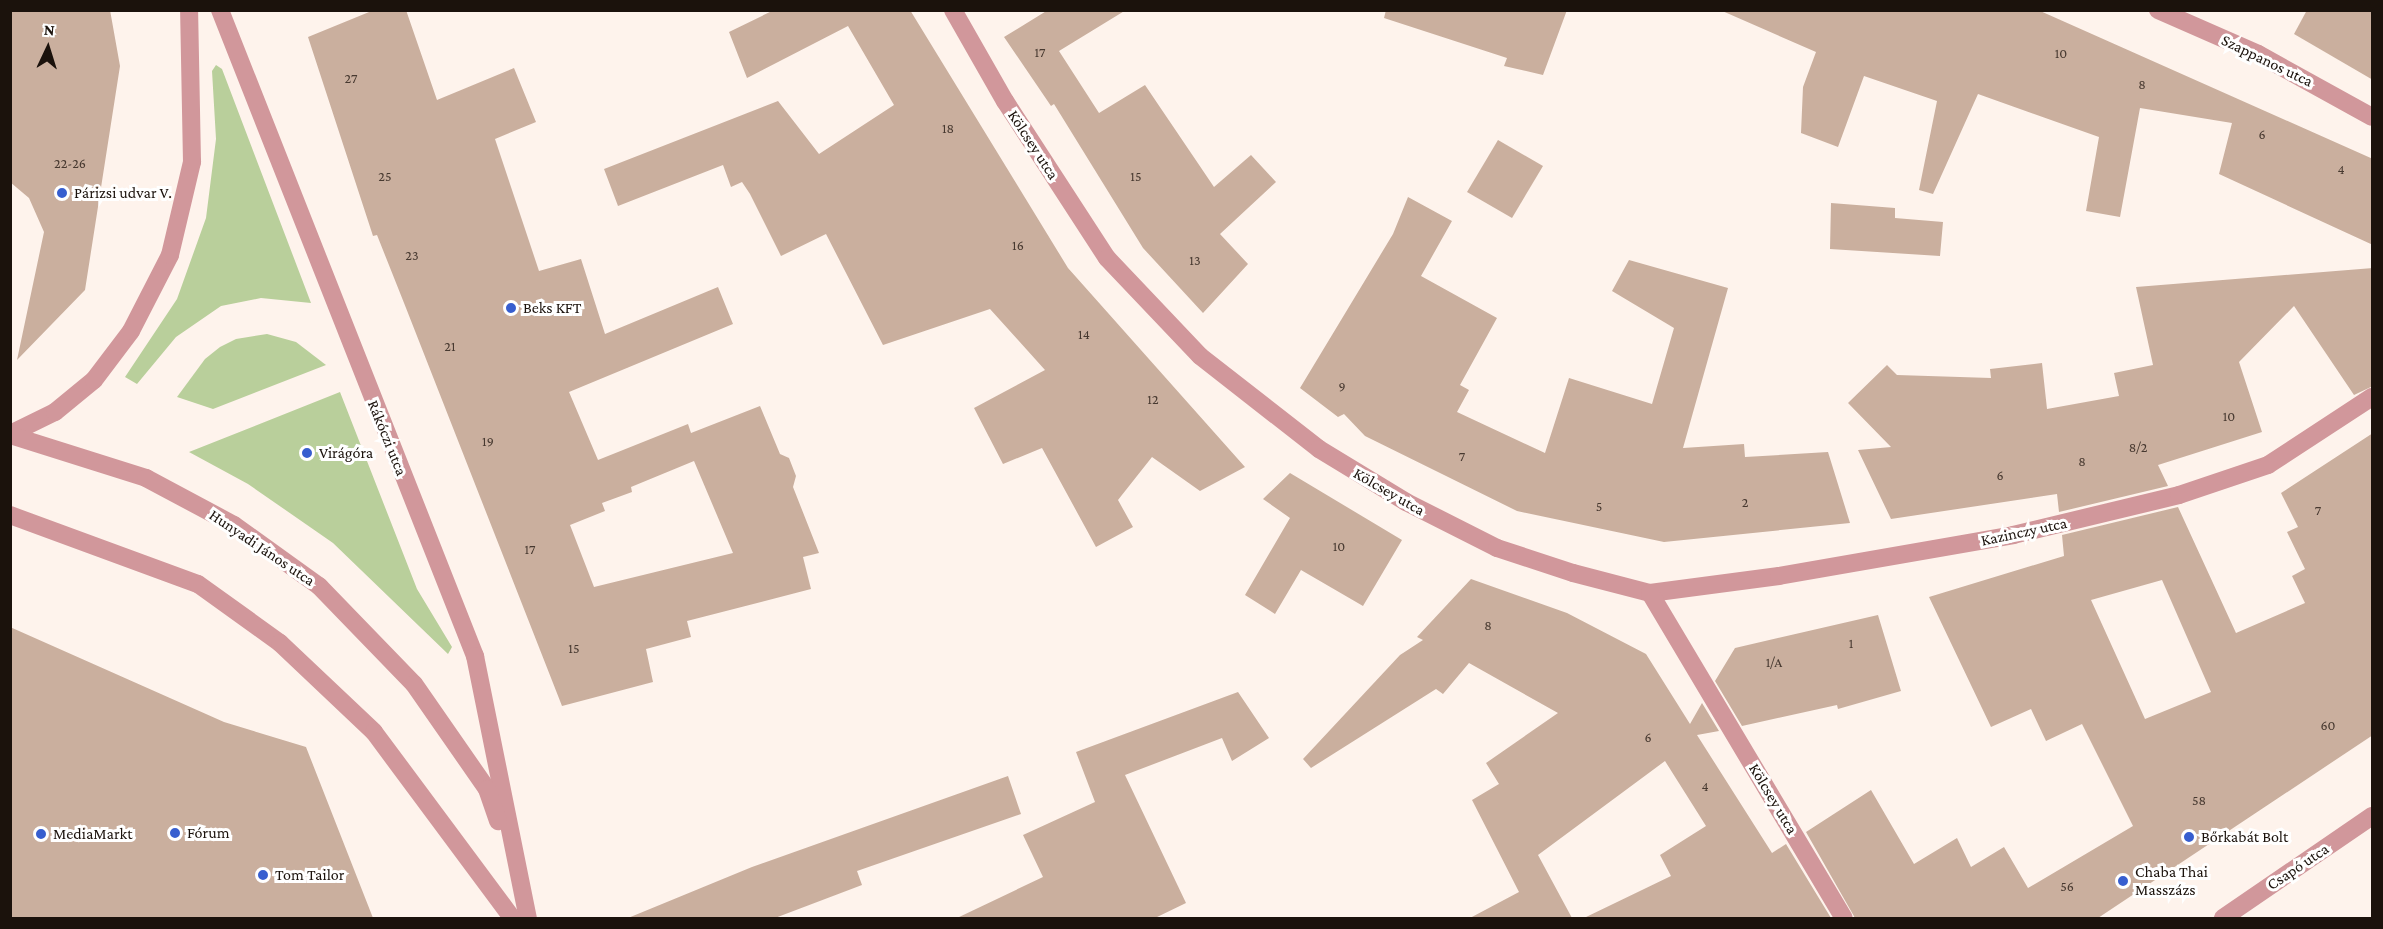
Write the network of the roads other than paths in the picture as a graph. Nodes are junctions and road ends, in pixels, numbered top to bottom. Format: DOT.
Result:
graph roads {
  1 [pos="189,10"];
  2 [pos="220,10"];
  3 [pos="953,10"];
  4 [pos="2158,10"];
  5 [pos="2373,117"];
  6 [pos="2373,397"];
  7 [pos="10,435"];
  8 [pos="10,515"];
  9 [pos="1650,593"];
  10 [pos="414,684"];
  11 [pos="2373,816"];
  12 [pos="518,877"];
  13 [pos="512,918"];
  14 [pos="528,918"];
  15 [pos="1844,918"];
  16 [pos="2223,918"];
  1 -- 7 [label="street"];
  2 -- 12 [label="street, Rákóczi utca"];
  3 -- 9 [label="street, Kölcsey utca"];
  4 -- 5 [label="street, Szappanos utca"];
  6 -- 9 [label="street, Kazinczy utca"];
  7 -- 10 [label="street, Hunyadi János utca"];
  8 -- 13 [label="street"];
  9 -- 15 [label="street, Kölcsey utca"];
  10 -- 12 [label="street, Rákóczi utca"];
  11 -- 16 [label="street, Csapó utca"];
  12 -- 14 [label="street, Rákóczi utca"];
}
